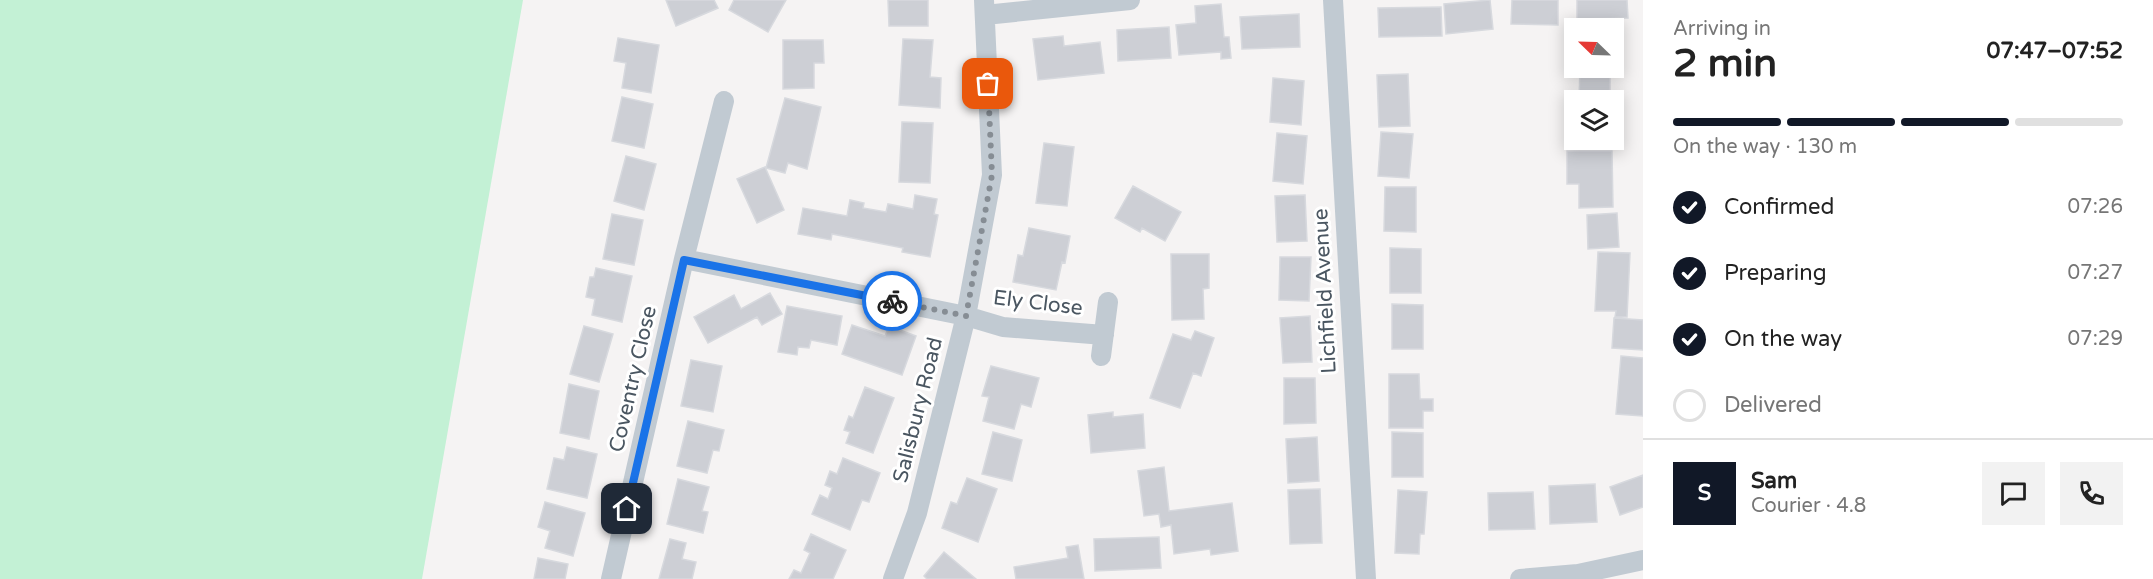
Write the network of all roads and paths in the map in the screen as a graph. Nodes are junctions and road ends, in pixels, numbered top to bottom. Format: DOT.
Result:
graph roads {
  1 [pos="1130,0"];
  2 [pos="1333,0"];
  3 [pos="985,8"];
  4 [pos="724,101"];
  5 [pos="684,260"];
  6 [pos="1108,302"];
  7 [pos="966,316"];
  8 [pos="1104,335"];
  9 [pos="1101,356"];
  10 [pos="1643,560"];
  11 [pos="611,579"];
  12 [pos="893,579"];
  13 [pos="1366,579"];
  14 [pos="1520,579"];
  1 -- 3 [label="street"];
  2 -- 13 [label="street, Lichfield Avenue"];
  3 -- 7 [label="street, Salisbury Road"];
  4 -- 5 [label="street, Coventry Close"];
  5 -- 7 [label="street"];
  5 -- 11 [label="street, Coventry Close"];
  6 -- 8 [label="street, Ely Close"];
  7 -- 8 [label="street, Ely Close"];
  7 -- 12 [label="street, Salisbury Road"];
  8 -- 9 [label="street, Ely Close"];
  10 -- 14 [label="street"];
}
